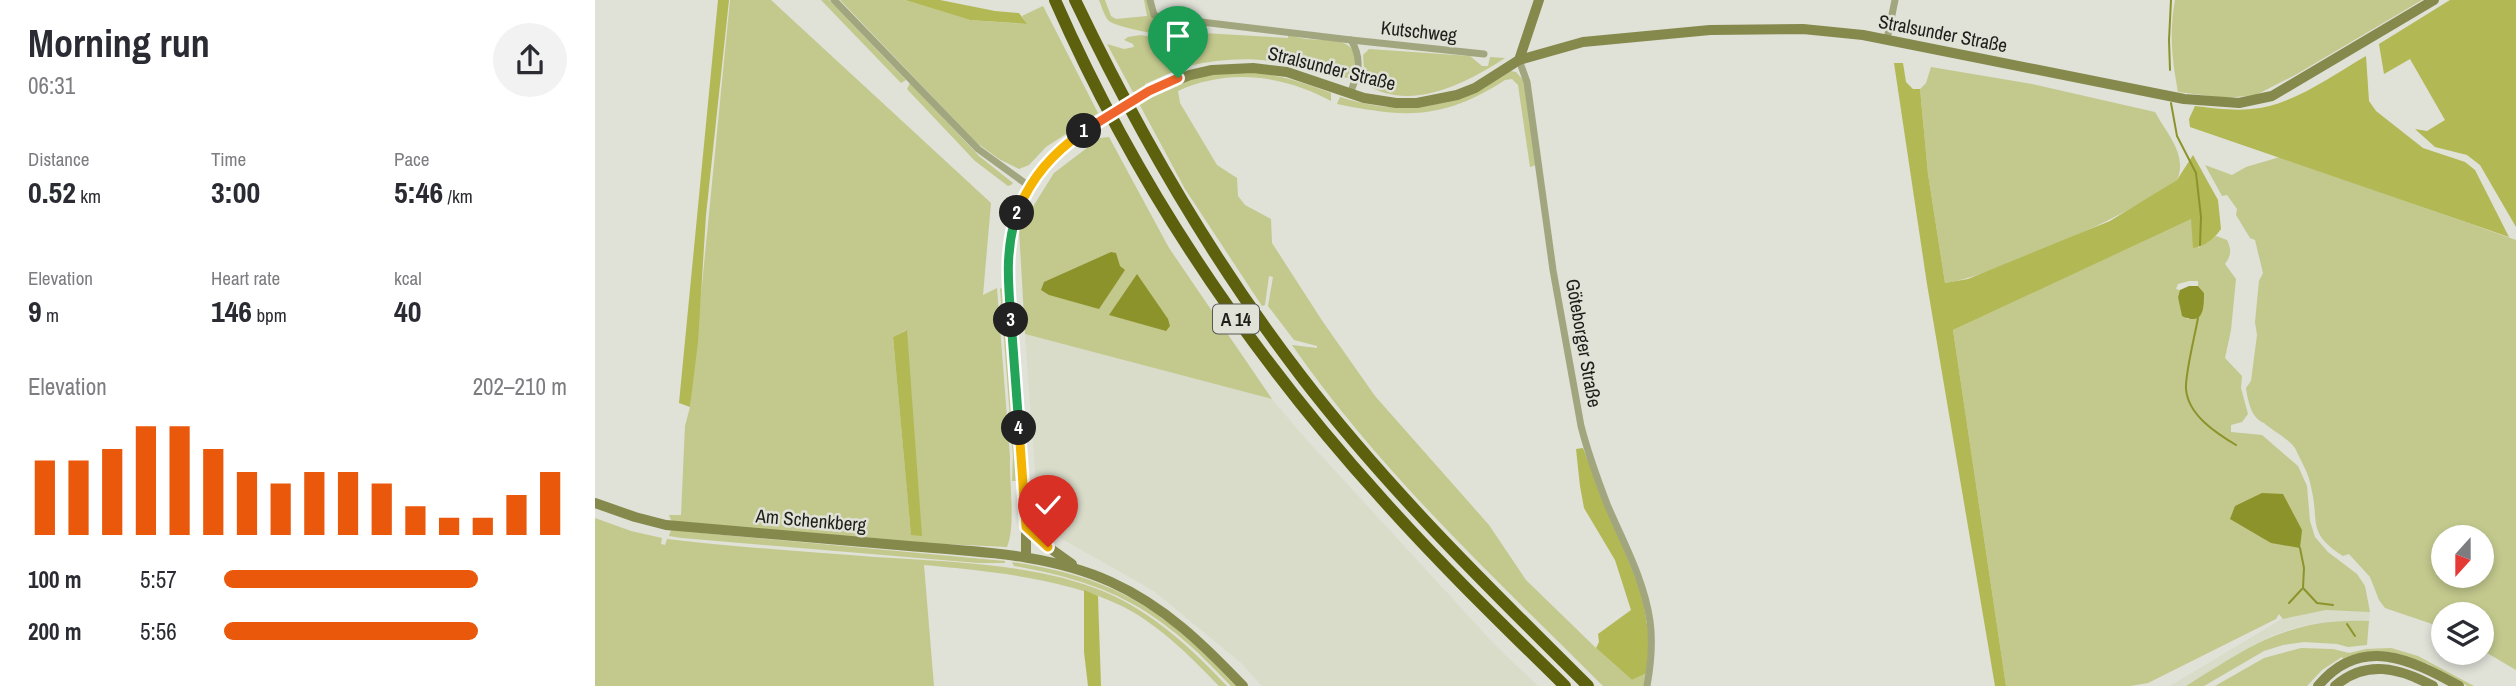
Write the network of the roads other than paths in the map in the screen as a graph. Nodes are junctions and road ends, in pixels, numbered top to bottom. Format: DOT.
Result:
graph roads {
  1 [pos="834,0"];
  2 [pos="1055,0"];
  3 [pos="1075,0"];
  4 [pos="1150,0"];
  5 [pos="1539,0"];
  6 [pos="1895,0"];
  7 [pos="2434,0"];
  8 [pos="1887,39"];
  9 [pos="1351,40"];
  10 [pos="1484,54"];
  11 [pos="1519,60"];
  12 [pos="1350,94"];
  13 [pos="1029,186"];
  14 [pos="595,503"];
  15 [pos="1026,527"];
  16 [pos="1026,557"];
  17 [pos="1078,569"];
  18 [pos="1243,686"];
  19 [pos="1565,686"];
  20 [pos="1588,686"];
  21 [pos="1647,686"];
  22 [pos="2318,686"];
  23 [pos="2335,686"];
  24 [pos="2434,686"];
  25 [pos="2459,686"];
  1 -- 13 [label="street"];
  2 -- 19 [label="highway, A 14"];
  3 -- 20 [label="highway, A 14"];
  4 -- 9 [label="street, Kutschweg"];
  5 -- 11 [label="street"];
  6 -- 8 [label="street"];
  7 -- 8 [label="street, Stralsunder Straße"];
  8 -- 11 [label="street, Stralsunder Straße"];
  9 -- 10 [label="street, Kutschweg"];
  9 -- 12 [label="street, Kutschweg"];
  11 -- 12 [label="street, Stralsunder Straße"];
  11 -- 21 [label="street, Göteborger Straße"];
  12 -- 13 [label="street, Stralsunder Straße, bridge"];
  13 -- 15 [label="street, Stralsunder Straße"];
  14 -- 16 [label="street, Am Schenkberg"];
  15 -- 16 [label="street, Stralsunder Straße"];
  15 -- 17 [label="street"];
  16 -- 17 [label="street, Am Schenkberg"];
  17 -- 18 [label="street"];
  22 -- 25 [label="street"];
  23 -- 24 [label="street"];
}
